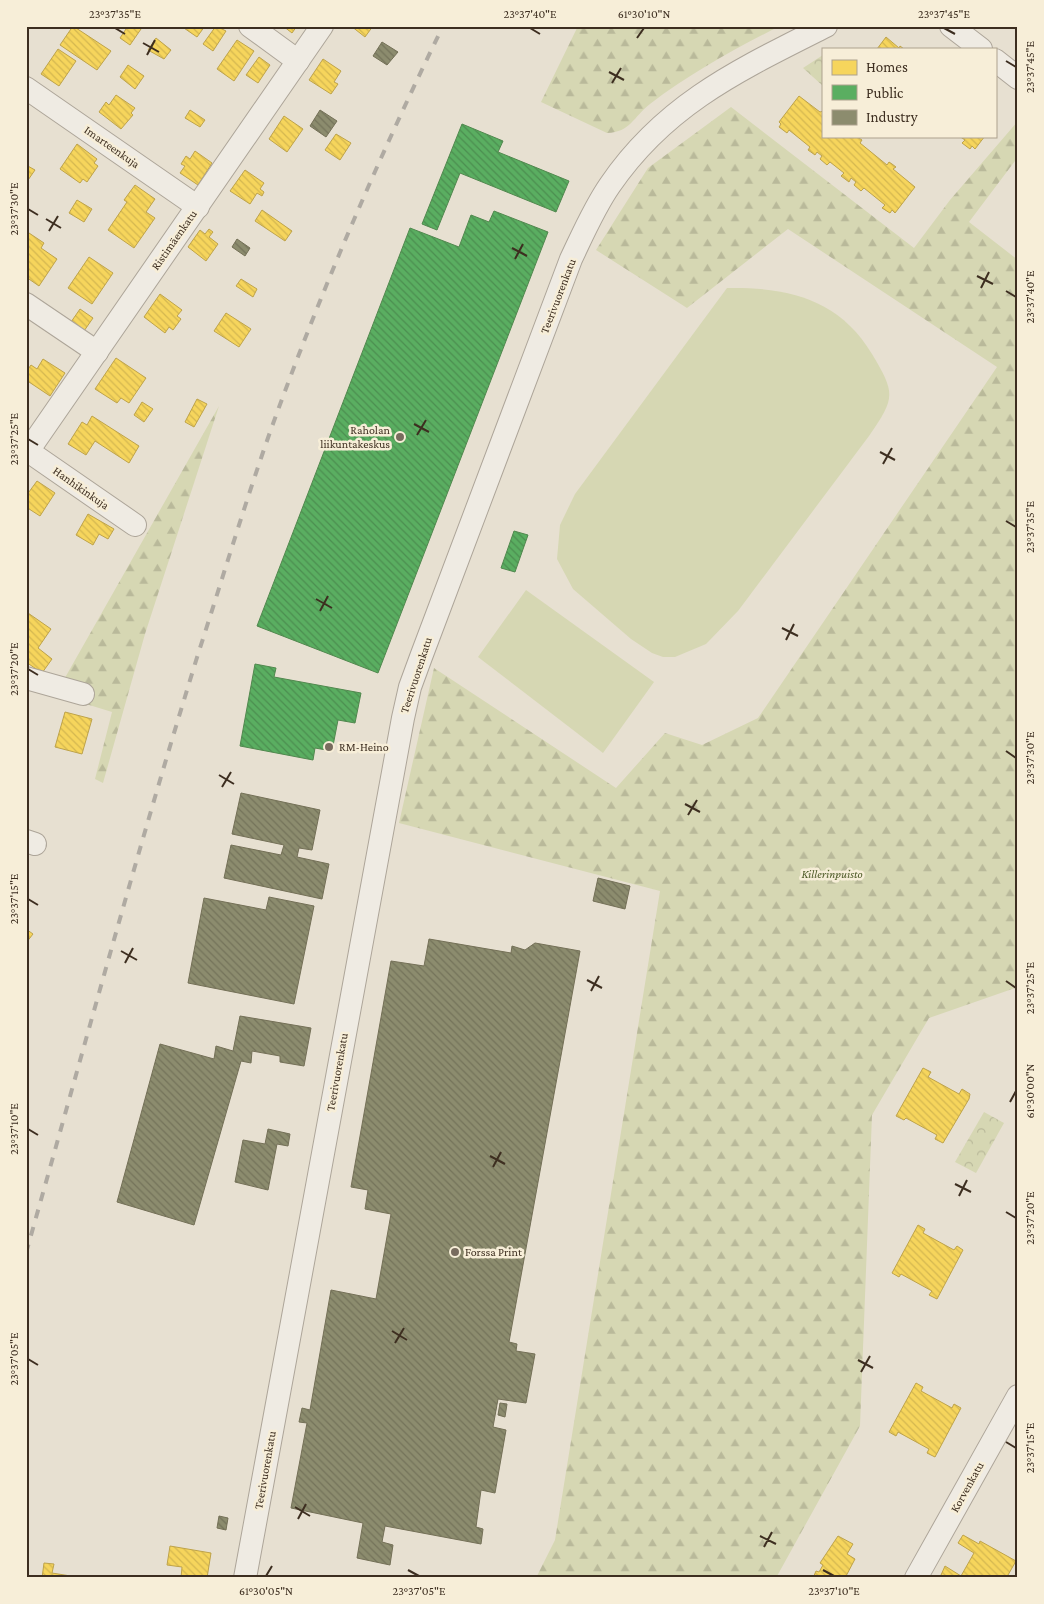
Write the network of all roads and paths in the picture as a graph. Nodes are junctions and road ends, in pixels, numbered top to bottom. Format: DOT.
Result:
graph roads {
  1 [pos="250,26"];
  2 [pos="322,26"];
  3 [pos="826,26"];
  4 [pos="951,26"];
  5 [pos="980,48"];
  6 [pos="298,61"];
  7 [pos="996,61"];
  8 [pos="1018,78"];
  9 [pos="26,88"];
  10 [pos="198,207"];
  11 [pos="26,304"];
  12 [pos="97,352"];
  13 [pos="27,453"];
  14 [pos="135,525"];
  15 [pos="26,678"];
  16 [pos="82,694"];
  17 [pos="1018,1396"];
  18 [pos="245,1578"];
  19 [pos="916,1578"];
  1 -- 6 [label="street"];
  2 -- 6 [label="street, Ristimäenkatu"];
  3 -- 18 [label="street, Teerivuorenkatu"];
  4 -- 5 [label="street"];
  6 -- 10 [label="street, Ristimäenkatu"];
  7 -- 8 [label="street"];
  9 -- 10 [label="street, Imarteenkuja"];
  10 -- 12 [label="street, Ristimäenkatu"];
  11 -- 12 [label="street"];
  12 -- 13 [label="street, Ristimäenkatu"];
  13 -- 14 [label="street, Hanhikinkuja"];
  15 -- 16 [label="street"];
  17 -- 19 [label="street, Korvenkatu"];
}
